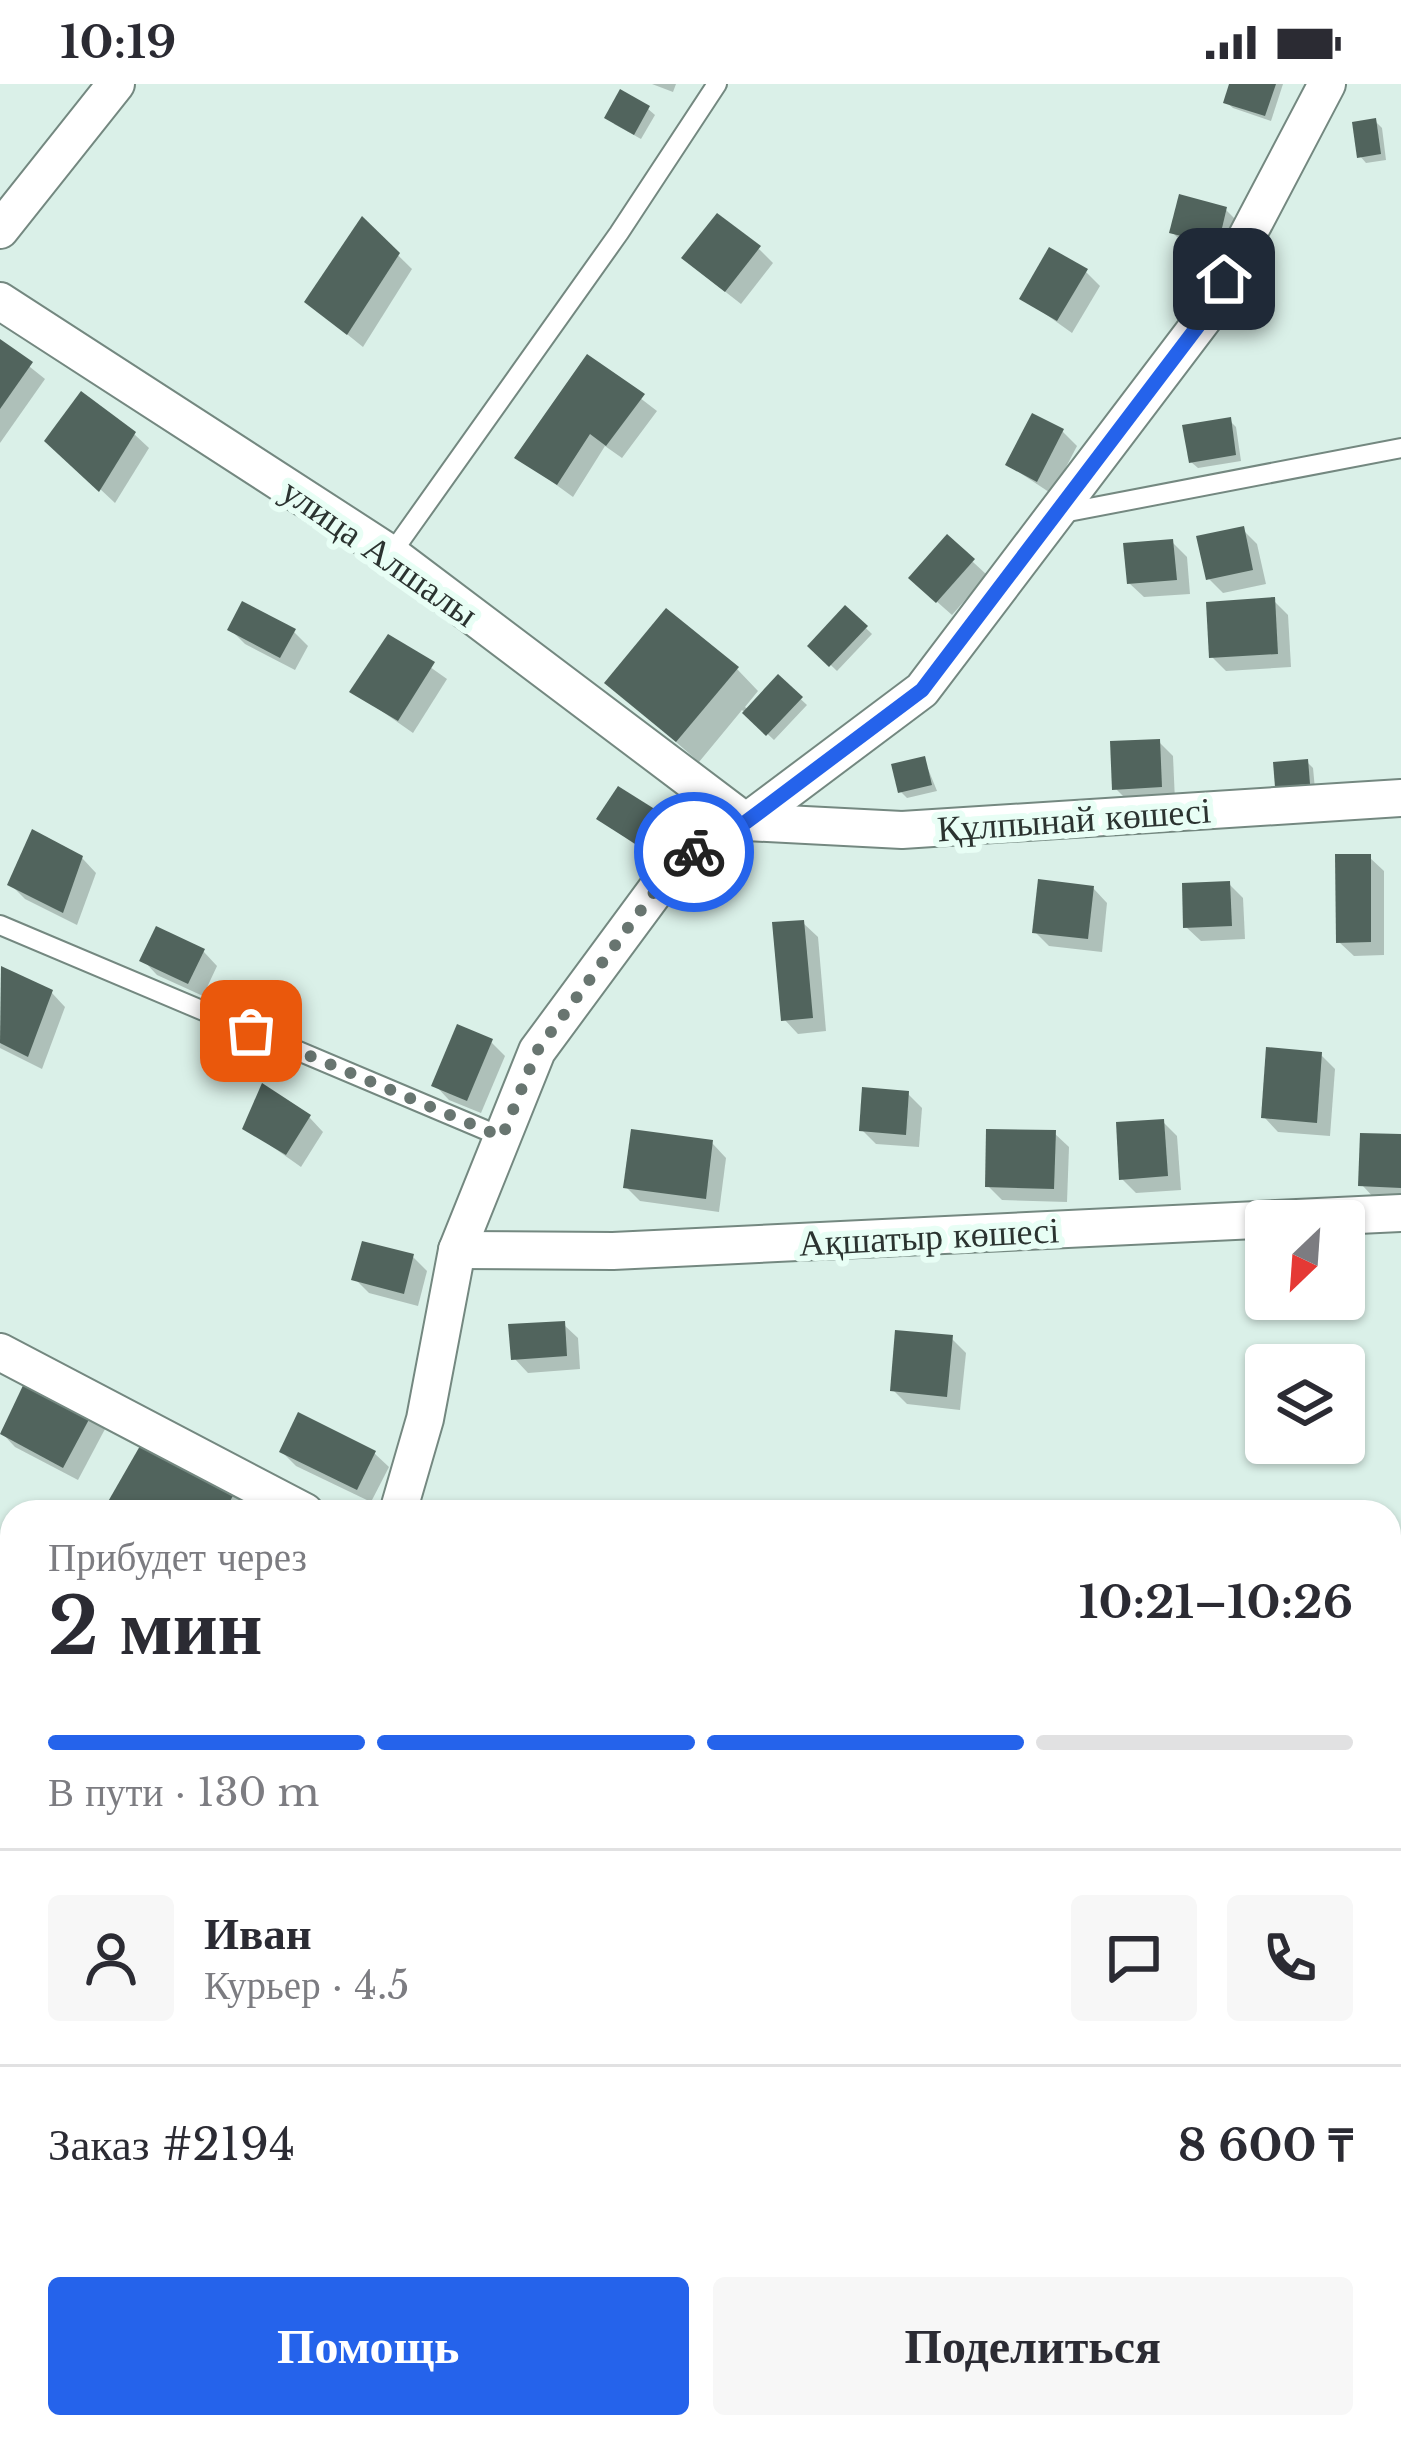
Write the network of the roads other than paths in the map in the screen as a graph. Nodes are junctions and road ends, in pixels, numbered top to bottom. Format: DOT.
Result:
graph roads {
  1 [pos="116,84"];
  2 [pos="716,84"];
  3 [pos="1327,84"];
  4 [pos="0,230"];
  5 [pos="0,301"];
  6 [pos="1401,448"];
  7 [pos="1058,514"];
  8 [pos="391,554"];
  9 [pos="1401,798"];
  10 [pos="746,822"];
  11 [pos="0,925"];
  12 [pos="502,1137"];
  13 [pos="1401,1213"];
  14 [pos="457,1250"];
  15 [pos="0,1352"];
  16 [pos="281,1500"];
  17 [pos="402,1500"];
  1 -- 4 [label="street"];
  2 -- 8 [label="lane"];
  3 -- 7 [label="street"];
  5 -- 8 [label="street, улица Алшалы"];
  6 -- 7 [label="lane"];
  7 -- 10 [label="street"];
  8 -- 10 [label="street, улица Алшалы"];
  9 -- 10 [label="street, Құлпынай көшесі"];
  10 -- 12 [label="street"];
  11 -- 12 [label="lane"];
  12 -- 14 [label="street"];
  13 -- 14 [label="street, Ақшатыр көшесі"];
  14 -- 17 [label="street"];
  15 -- 16 [label="street"];
}
